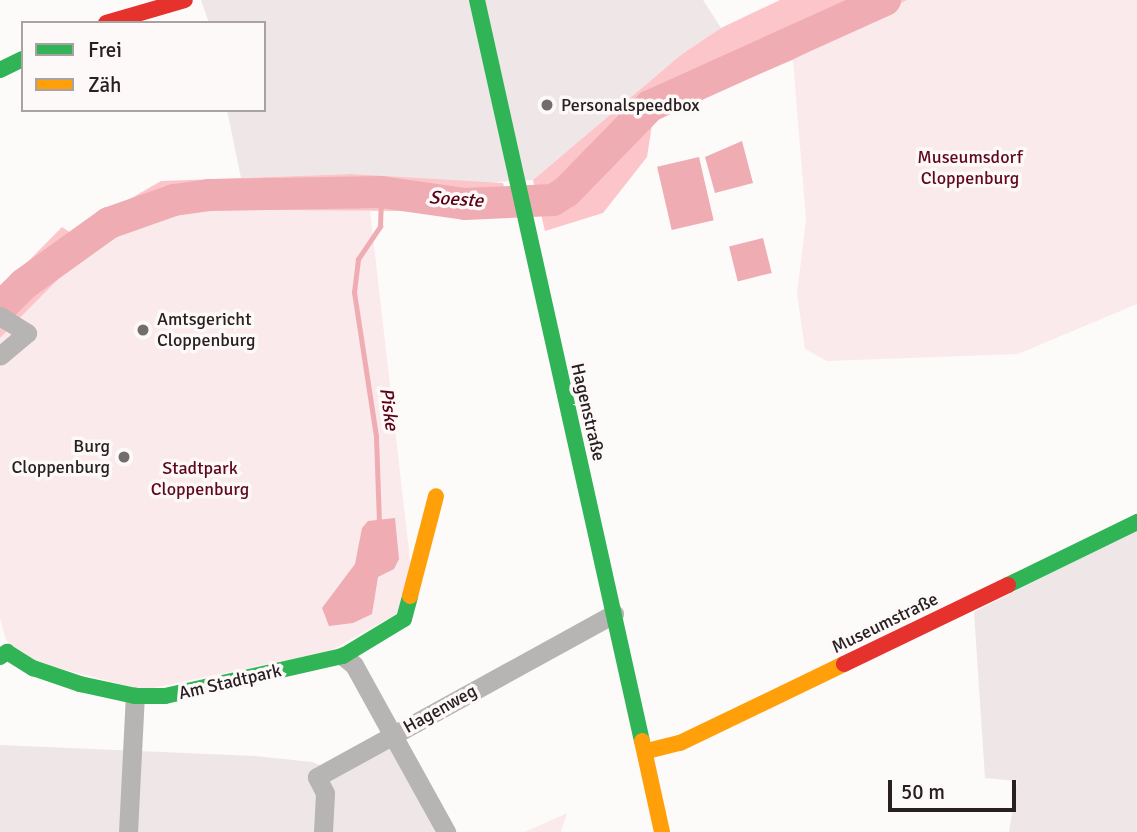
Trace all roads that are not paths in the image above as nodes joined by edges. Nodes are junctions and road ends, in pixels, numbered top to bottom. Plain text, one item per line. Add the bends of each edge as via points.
1 (185, 0) edge
2 (477, 0) edge
3 (113, 21) edge
4 (21, 61) edge
5 (0, 70) edge
6 (2, 317) edge
7 (0, 356) edge
8 (436, 496) dead end
9 (1137, 522) edge
10 (614, 614) junction
11 (343, 656) junction
12 (0, 657) edge
13 (135, 696) junction
14 (393, 735) junction
15 (647, 751) junction
16 (128, 832) edge
17 (323, 832) edge
18 (446, 832) edge
19 (662, 832) edge

1 - 3 street
2 - 10 street, Hagenstraße
4 - 5 street
6 - 7 street via 27,333
8 - 11 street, Am Stadtpark via 404,619
9 - 15 street, Museumstraße via 680,743
10 - 14 street, Hagenweg
10 - 15 street, Hagenstraße
11 - 13 street, Am Stadtpark via 195,692
11 - 14 street via 354,665
12 - 13 street, Am Stadtpark via 7,652 59,678
13 - 16 street
14 - 17 street, Hagenweg via 317,777 326,793
14 - 18 street
15 - 19 street, Hagenstraße

